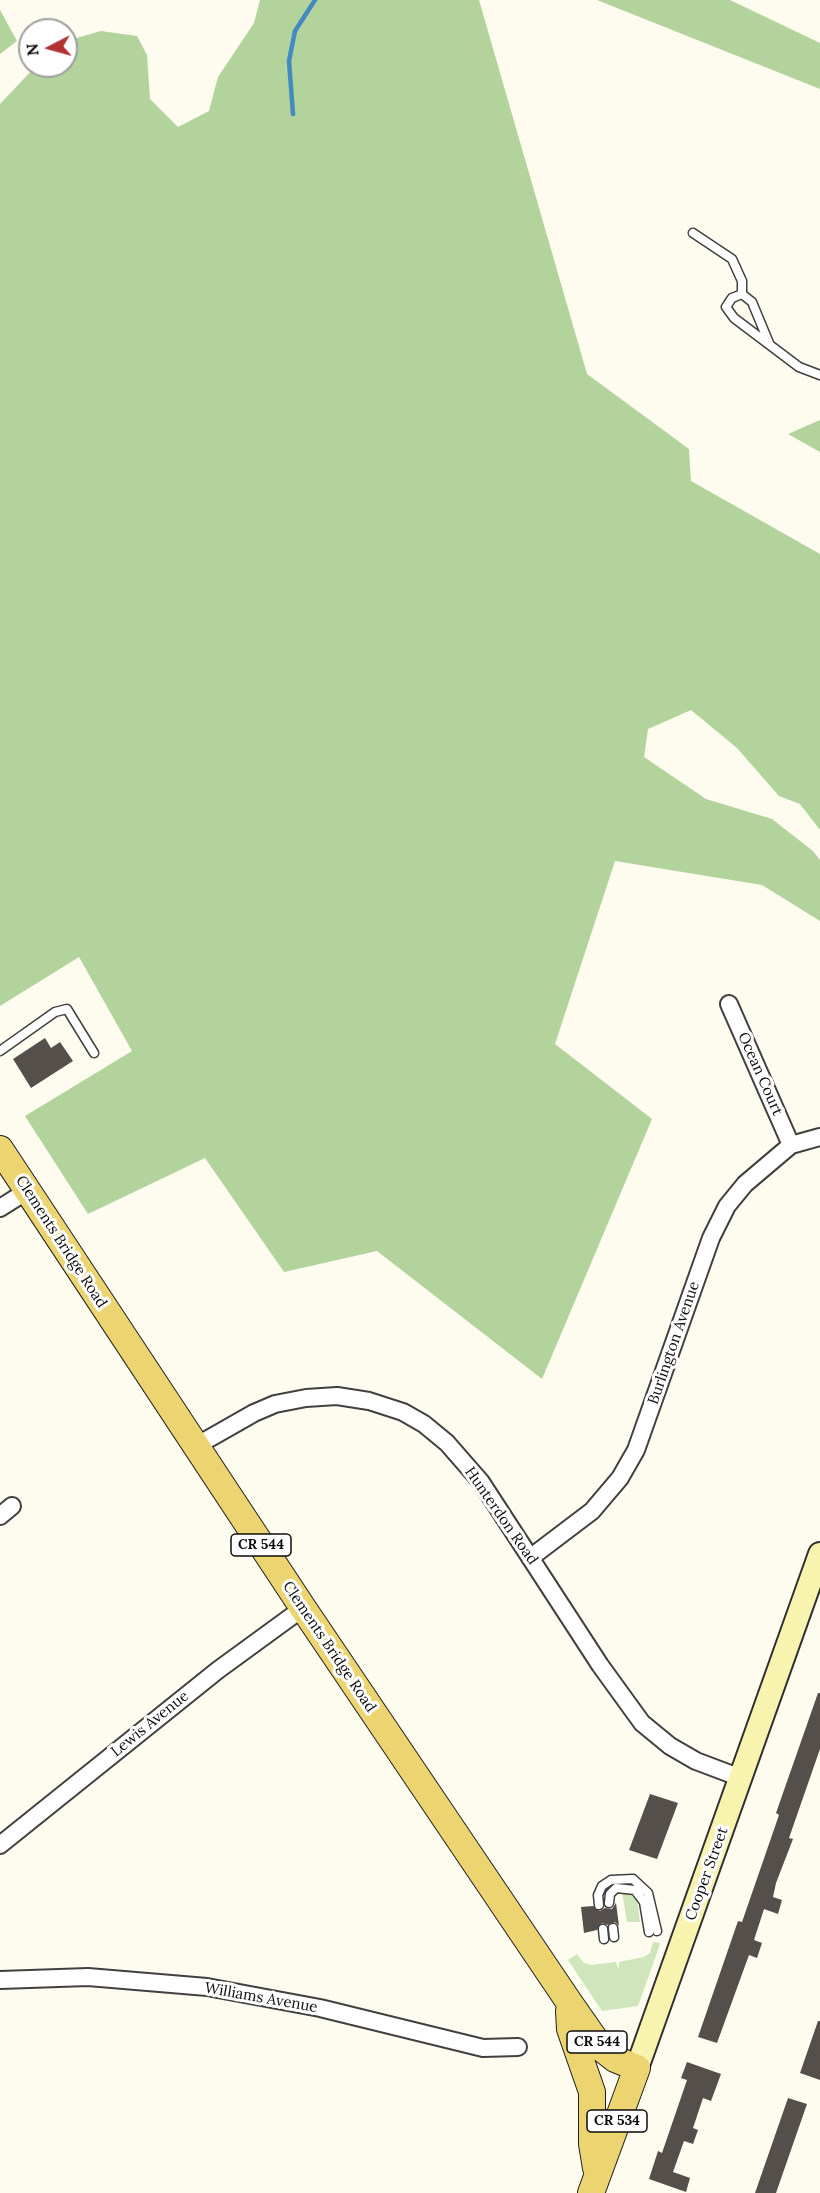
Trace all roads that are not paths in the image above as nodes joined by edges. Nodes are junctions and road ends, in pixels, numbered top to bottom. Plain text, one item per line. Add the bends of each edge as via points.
1 (693, 232) dead end
2 (742, 294) junction
3 (769, 343) junction
4 (820, 375) edge
5 (729, 1004) dead end
6 (0, 1051) edge
7 (94, 1053) dead end
8 (820, 1137) edge
9 (791, 1145) junction
10 (0, 1149) edge
11 (27, 1191) junction
12 (0, 1208) edge
13 (196, 1446) junction
14 (820, 1554) edge
15 (530, 1558) junction
16 (303, 1608) junction
17 (741, 1778) junction
18 (0, 1845) edge
19 (609, 1904) dead end
20 (599, 1905) dead end
21 (0, 1980) edge
22 (569, 2002) junction
23 (518, 2047) dead end
24 (637, 2068) junction
25 (594, 2184) edge

1 - 2 lane via 732,259 742,281
2 - 3 lane via 761,318
2 - 3 lane via 732,297 726,307 734,318
3 - 4 lane via 799,367
5 - 9 street, Ocean Court
6 - 7 lane via 55,1012 67,1009
8 - 9 street, Burlington Avenue
9 - 15 street, Burlington Avenue via 745,1184 727,1206 711,1238 643,1431 620,1478 580,1522
10 - 11 main road, Clements Bridge Road / CR 544
11 - 12 street
11 - 13 main road, Clements Bridge Road / CR 544
13 - 15 street, Hunterdon Road via 254,1413 306,1398 337,1396 403,1412 447,1443 481,1482
13 - 16 main road, Clements Bridge Road / CR 544
14 - 17 main road, Cooper Street / CR 534
15 - 17 street, Hunterdon Road via 642,1723 696,1761
16 - 18 street, Lewis Avenue via 218,1670
16 - 22 main road, Clements Bridge Road / CR 544
17 - 24 main road, Cooper Street / CR 534
19 - 20 lane via 610,1894 616,1888 635,1890 644,1902 653,1932 648,1893 633,1879 611,1880 602,1886
21 - 23 street, Williams Avenue via 88,1977 207,1988 320,2008 483,2048
22 - 24 main road, Clements Bridge Road / CR 544 via 601,2048
22 - 25 main road via 570,2029 592,2092
24 - 25 main road, Cooper Street / CR 534

